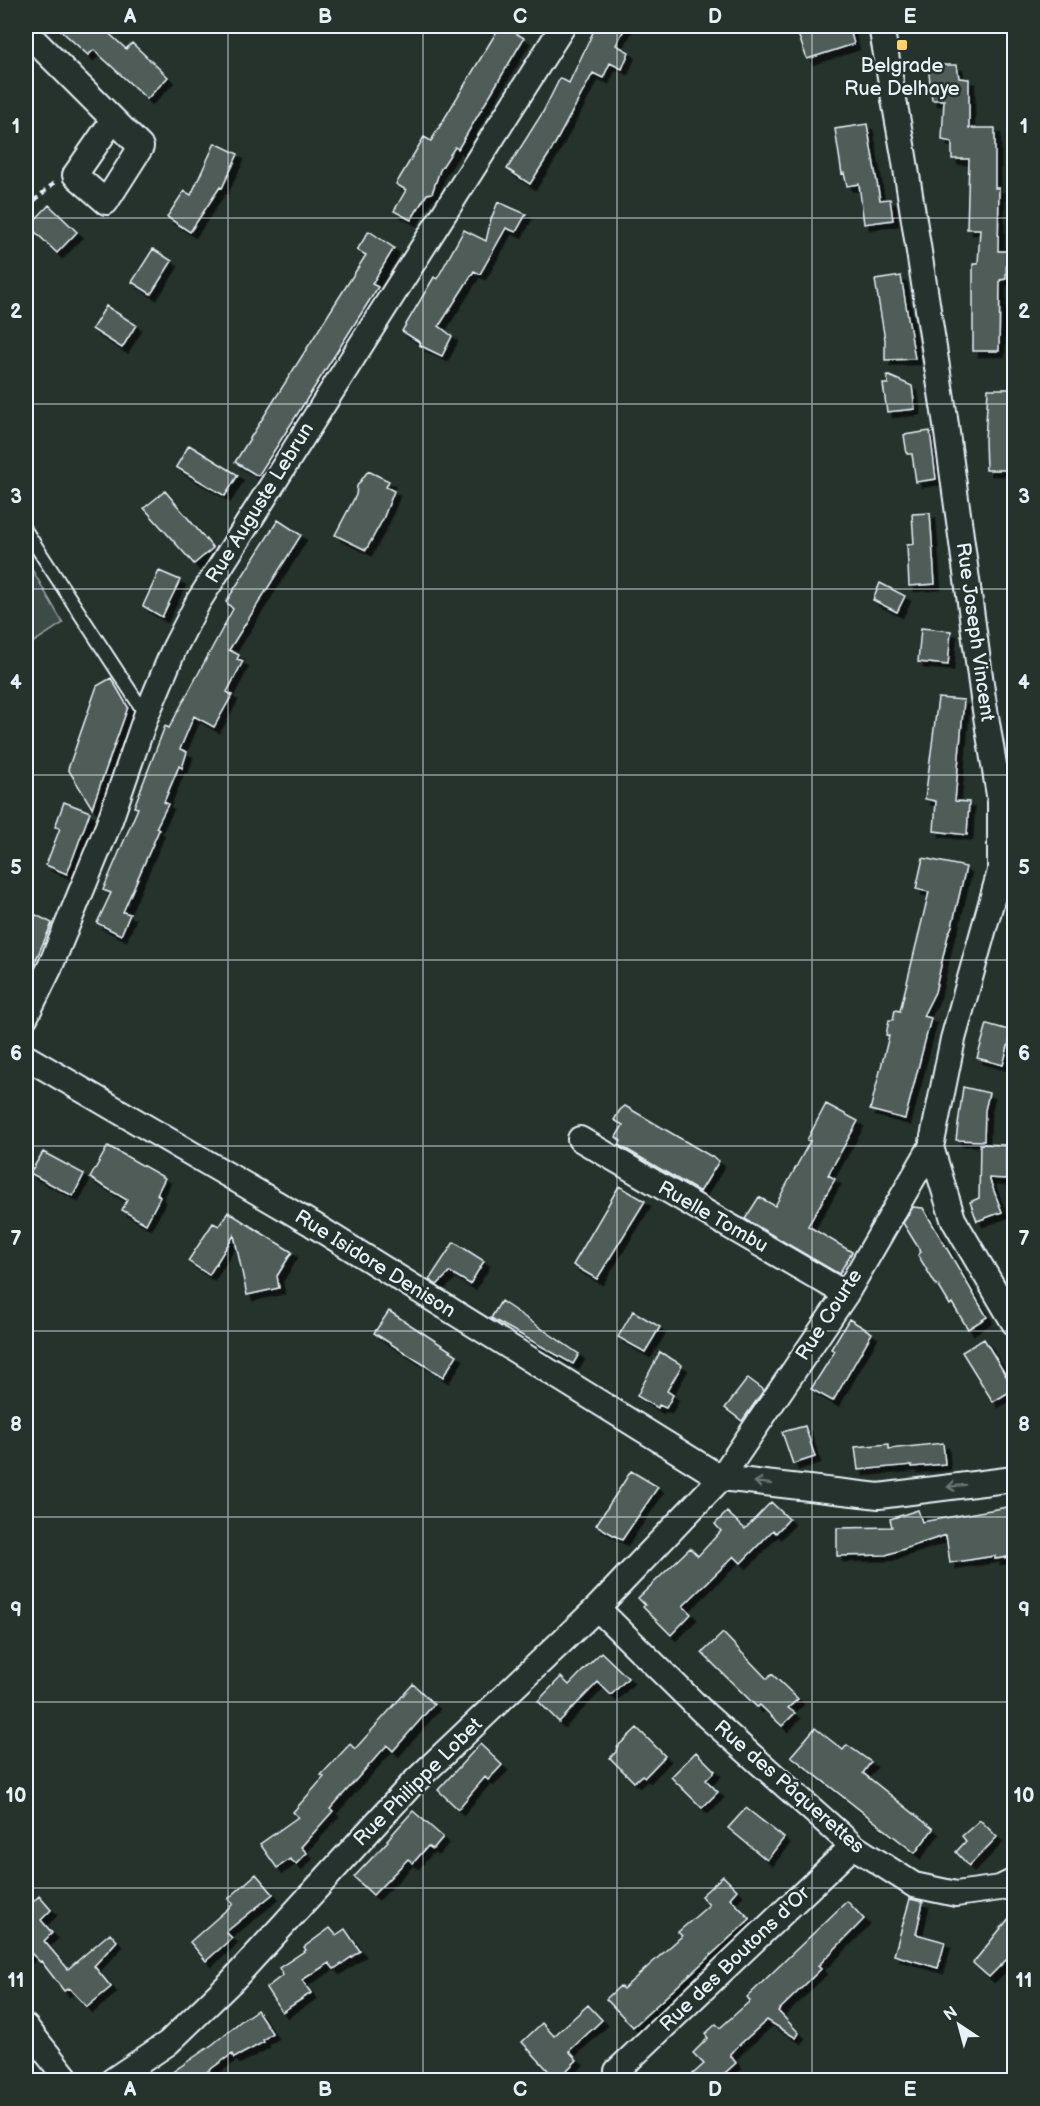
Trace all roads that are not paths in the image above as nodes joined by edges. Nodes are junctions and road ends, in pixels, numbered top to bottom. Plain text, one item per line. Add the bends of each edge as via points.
1 (563, 26) edge
2 (881, 26) edge
3 (26, 32) edge
4 (113, 120) junction
5 (26, 531) edge
6 (146, 716) junction
7 (26, 1017) edge
8 (26, 1057) edge
9 (580, 1139) dead end
10 (931, 1147) junction
11 (846, 1294) junction
12 (1014, 1323) edge
13 (720, 1478) junction
14 (1014, 1479) edge
15 (597, 1608) junction
16 (853, 1846) junction
17 (1014, 1881) edge
18 (26, 2027) edge
19 (617, 2071) dead end
20 (68, 2080) edge
21 (113, 2080) edge

1 - 6 street, Rue Auguste Lebrun via 198,602
2 - 10 street, Rue Joseph Vincent via 934,350 1000,801 1000,871 953,1039
3 - 4 street
4 - 4 street via 141,147 106,202 75,175
5 - 6 lane
6 - 7 street, Rue Auguste Lebrun via 99,847
8 - 13 street, Rue Isidore Denison via 312,1224
9 - 11 street, Ruelle Tombu
10 - 11 street, Rue Courte
10 - 12 street, Rue Joseph Vincent via 953,1219
11 - 13 street, Rue Courte
14 -> 13 street via 879,1496
13 - 15 street, Rue Philippe Lobet
15 - 16 street, Rue des Pâquerettes via 707,1716
15 - 21 street, Rue Philippe Lobet via 411,1785 223,1990 168,2043
16 - 17 street, Rue des Pâquerettes via 914,1885 956,1894 1000,1888
16 - 19 street, Rue des Boutons d'Or
18 - 20 street

